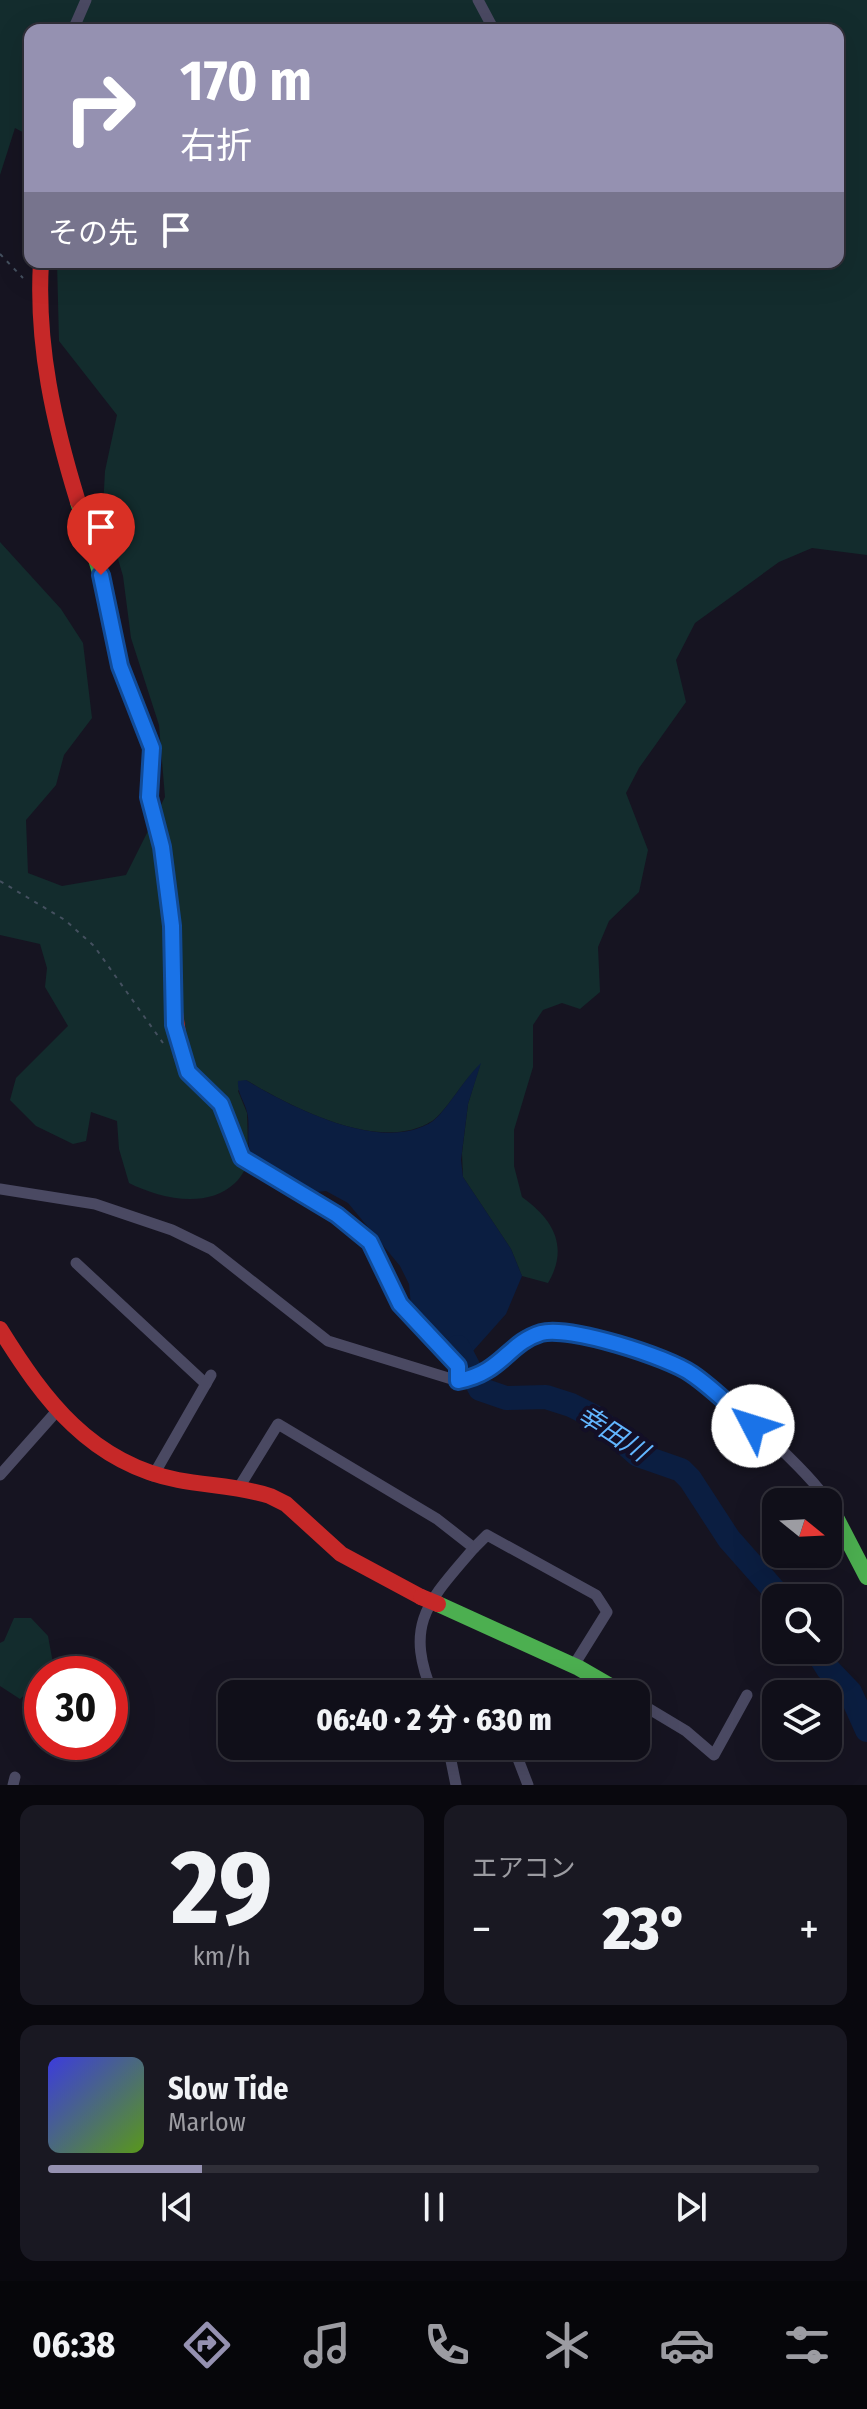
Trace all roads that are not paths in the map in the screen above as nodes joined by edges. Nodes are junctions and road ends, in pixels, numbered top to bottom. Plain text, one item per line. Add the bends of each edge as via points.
1 (86, 0) edge
2 (478, 0) edge
3 (76, 24) edge
4 (491, 24) edge
5 (41, 268) edge
6 (0, 1189) edge
7 (76, 1263) dead end
8 (0, 1329) edge
9 (458, 1381) junction
10 (56, 1412) junction
11 (0, 1475) edge
12 (153, 1476) junction
13 (815, 1488) edge
14 (238, 1489) junction
15 (842, 1529) edge
16 (474, 1548) junction
17 (867, 1577) edge
18 (574, 1665) junction
19 (427, 1680) edge
20 (600, 1680) edge
21 (747, 1695) dead end
22 (650, 1709) edge
23 (451, 1760) edge
24 (518, 1760) edge
25 (456, 1785) edge
26 (528, 1785) edge

1 - 3 street
2 - 4 street
5 - 9 street via 48,395 57,434 101,575 120,666 152,748 149,797 162,847 172,926 172,995 181,1054 188,1072 221,1104 242,1158 337,1215 370,1242 400,1304 458,1366
6 - 9 street via 95,1204 172,1230 211,1249 328,1341
7 - 12 street via 208,1380
8 - 10 street
9 - 13 street via 479,1377 543,1332 645,1353 692,1374
10 - 11 street
10 - 12 street via 120,1462
12 - 14 street
14 - 16 street via 278,1424 437,1519
14 - 18 street, bridge via 283,1502 316,1535 380,1580
15 - 17 street
16 - 18 street via 487,1535 596,1595 607,1612
16 - 19 street via 424,1616 417,1643
18 - 20 street
21 - 22 street via 714,1755
23 - 25 street
24 - 26 street

